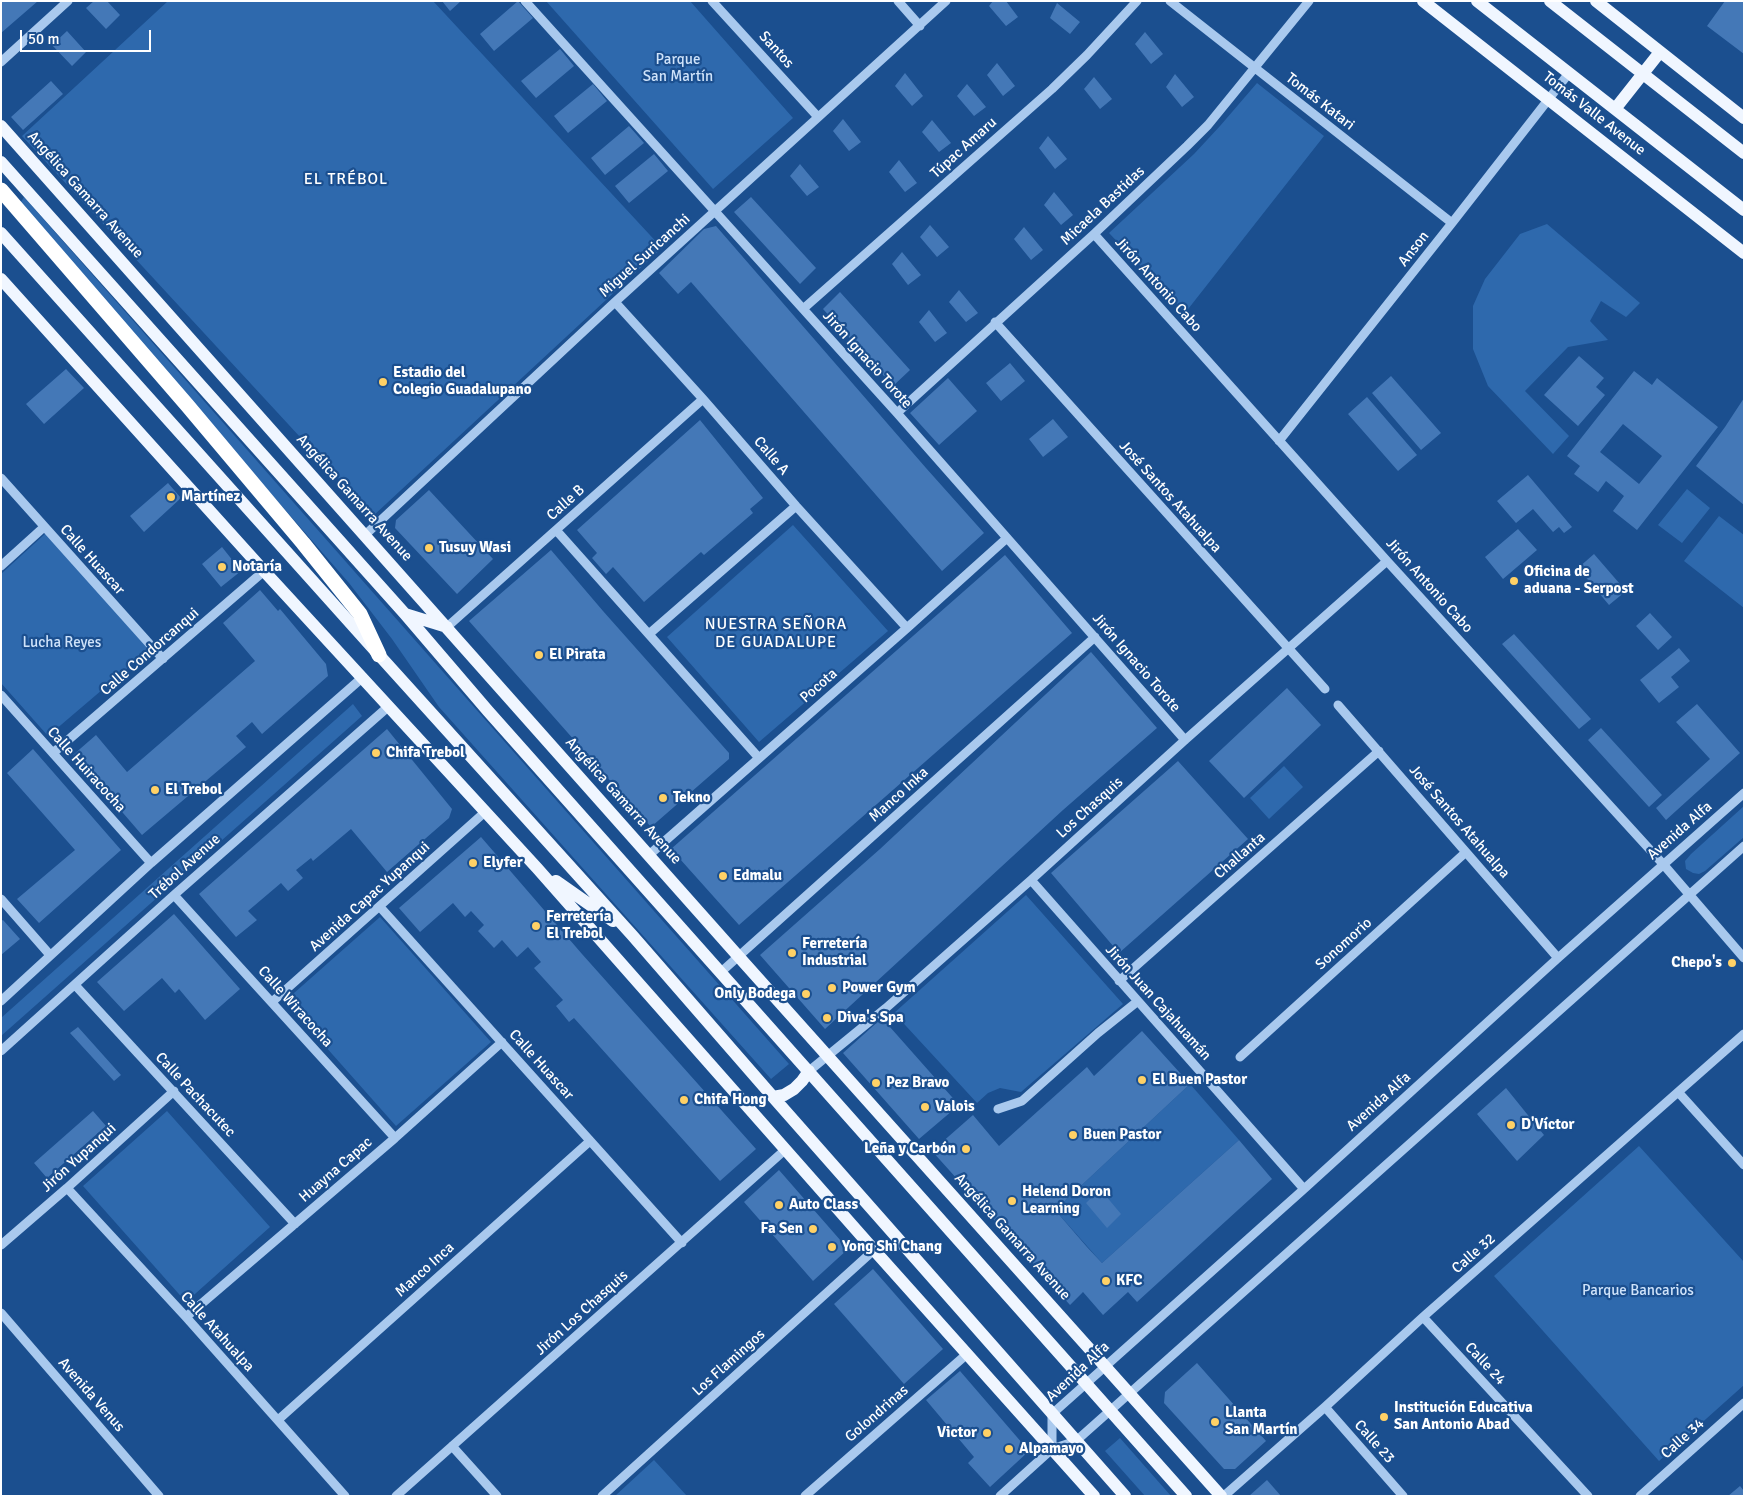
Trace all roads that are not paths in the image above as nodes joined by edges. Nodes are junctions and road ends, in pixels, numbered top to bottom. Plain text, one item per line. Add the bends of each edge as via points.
1 (68, 1) edge
2 (525, 1) edge
3 (712, 1) edge
4 (898, 1) edge
5 (946, 1) edge
6 (1136, 1) edge
7 (1170, 1) edge
8 (1309, 1) edge
9 (1423, 1) edge
10 (1477, 1) edge
11 (1550, 1) edge
12 (1596, 1) edge
13 (920, 26) junction
14 (1660, 52) junction
15 (1, 62) edge
16 (1255, 68) junction
17 (1569, 73) junction
18 (1642, 74) junction
19 (1549, 99) junction
20 (1615, 109) junction
21 (818, 117) junction
22 (1744, 118) edge
23 (1, 126) edge
24 (1744, 153) edge
25 (1, 162) edge
26 (16, 179) junction
27 (1, 191) edge
28 (1742, 204) edge
29 (714, 212) junction
30 (1452, 223) junction
31 (1, 233) edge
32 (1094, 234) junction
33 (1744, 253) edge
34 (1, 279) edge
35 (615, 302) junction
36 (803, 309) junction
37 (995, 322) junction
38 (704, 399) junction
39 (897, 413) junction
40 (1279, 441) junction
41 (1, 478) edge
42 (796, 506) junction
43 (44, 527) junction
44 (556, 530) junction
45 (365, 535) junction
46 (1007, 538) junction
47 (1387, 561) junction
48 (1, 566) edge
49 (264, 571) junction
50 (405, 614) junction
51 (448, 627) junction
52 (907, 628) junction
53 (649, 634) junction
54 (1095, 637) junction
55 (1288, 649) junction
56 (379, 656) junction
57 (163, 658) junction
58 (363, 677) junction
59 (1325, 688) dead end
60 (1, 695) edge
61 (389, 706) junction
62 (1338, 706) dead end
63 (1185, 740) junction
64 (1379, 751) junction
65 (53, 753) junction
66 (758, 758) junction
67 (1744, 794) edge
68 (486, 812) junction
69 (1744, 846) edge
70 (1466, 852) junction
71 (649, 855) junction
72 (151, 863) junction
73 (1663, 864) junction
74 (537, 868) junction
75 (1031, 880) junction
76 (1689, 893) junction
77 (174, 895) junction
78 (1, 899) edge
79 (380, 907) junction
80 (632, 935) junction
81 (50, 955) junction
82 (740, 956) junction
83 (1558, 958) junction
84 (1744, 958) edge
85 (721, 972) junction
86 (1119, 981) junction
87 (75, 985) junction
88 (1, 1001) edge
89 (1138, 1001) junction
90 (272, 1002) junction
91 (1744, 1034) edge
92 (502, 1042) junction
93 (1, 1051) edge
94 (828, 1055) junction
95 (1240, 1057) dead end
96 (809, 1071) junction
97 (174, 1091) junction
98 (1679, 1093) junction
99 (773, 1097) junction
100 (998, 1109) dead end
101 (395, 1138) junction
102 (590, 1141) junction
103 (786, 1149) junction
104 (1744, 1165) edge
105 (67, 1188) junction
106 (1304, 1188) junction
107 (295, 1224) junction
108 (682, 1242) junction
109 (1, 1245) edge
110 (874, 1250) junction
111 (1, 1313) edge
112 (1423, 1317) junction
113 (186, 1318) junction
114 (967, 1354) junction
115 (1105, 1365) junction
116 (1086, 1382) junction
117 (1130, 1393) junction
118 (1744, 1403) edge
119 (1325, 1407) junction
120 (1111, 1411) junction
121 (1052, 1414) junction
122 (278, 1420) junction
123 (1076, 1441) junction
124 (452, 1446) junction
125 (1052, 1449) junction
126 (159, 1496) edge
127 (345, 1496) edge
128 (396, 1496) edge
129 (496, 1496) edge
130 (602, 1496) edge
131 (805, 1496) edge
132 (1000, 1496) edge
133 (1094, 1496) edge
134 (1125, 1496) edge
135 (1186, 1496) edge
136 (1223, 1496) edge
137 (1403, 1496) edge
138 (1588, 1496) edge
139 (1640, 1496) edge

1 - 15 street
2 - 29 street, Jirón Ignacio Torote
3 - 21 street, Santos
4 - 13 street
5 - 13 street, Miguel Suricanchi
6 - 36 street, Túpac Amaru via 1052,88
7 - 16 street, Tomás Katari
8 - 16 street, Micaela Bastidas
9 - 19 main road, Tomás Valle Avenue
10 - 17 main road, Tomás Valle Avenue
11 - 18 main road
12 - 14 main road
13 - 21 street, Miguel Suricanchi
14 - 18 main road
14 - 22 main road
16 - 30 street, Tomás Katari
16 - 32 street, Micaela Bastidas via 1208,125
17 - 19 street, Anson
17 - 20 main road, Tomás Valle Avenue
18 - 20 main road
18 - 24 main road
19 - 30 street, Anson
19 - 33 main road, Tomás Valle Avenue
20 - 28 main road, Tomás Valle Avenue
21 - 29 street, Miguel Suricanchi
23 - 45 main road, Angélica Gamarra Avenue
25 - 26 main road
26 - 27 street
26 - 50 main road
27 - 56 highway via 303,543 360,614
29 - 35 street, Miguel Suricanchi
29 - 36 street, Jirón Ignacio Torote
30 - 40 street, Anson
31 - 56 main road
32 - 37 street, Micaela Bastidas
32 - 40 street, Jirón Antonio Cabo
34 - 49 main road
35 - 38 street, Calle A
35 - 45 street, Miguel Suricanchi
36 - 39 street, Jirón Ignacio Torote
37 - 39 street, Micaela Bastidas
37 - 55 street, José Santos Atahualpa
38 - 42 street, Calle A
38 - 44 street, Calle B
39 - 46 street, Jirón Ignacio Torote
40 - 47 street, Jirón Antonio Cabo
41 - 43 street, Calle Huascar
42 - 52 street, Calle A
42 - 53 street
43 - 48 street
43 - 57 street, Calle Huascar
44 - 51 street, Calle B
44 - 53 street
45 - 51 main road, Angélica Gamarra Avenue
46 - 52 street, Pocota
46 - 54 street, Jirón Ignacio Torote
47 - 55 street, Los Chasquis
47 - 73 street, Jirón Antonio Cabo
49 - 57 street, Calle Condorcanqui
49 - 58 main road
50 - 51 main road
50 - 85 main road
51 - 71 main road, Angélica Gamarra Avenue
52 - 66 street, Pocota
53 - 66 street
54 - 63 street, Jirón Ignacio Torote
54 - 82 street, Manco Inka
55 - 59 street, José Santos Atahualpa
55 - 63 street, Los Chasquis
56 - 80 main road
57 - 65 street, Calle Condorcanqui
58 - 61 main road
58 - 72 street, Trébol Avenue
60 - 65 street, Calle Huiracocha
61 - 68 main road
61 - 77 street, Trébol Avenue
62 - 64 street, José Santos Atahualpa
63 - 75 street, Los Chasquis
64 - 70 street, José Santos Atahualpa
64 - 86 street, Challanta
65 - 72 street, Calle Huiracocha
66 - 71 street, Pocota
67 - 73 street, Avenida Alfa
68 - 74 main road
68 - 79 street, Avenida Capac Yupanqui
69 - 76 street
70 - 83 street, José Santos Atahualpa
70 - 95 street, Sonomorio
71 - 82 main road, Angélica Gamarra Avenue
72 - 81 street, Trébol Avenue
73 - 76 street, Jirón Antonio Cabo
73 - 83 street, Avenida Alfa
74 - 80 main road
74 - 103 main road
75 - 86 street, Jirón Juan Cajahuamán
75 - 94 street, Los Chasquis
76 - 84 street, Jirón Antonio Cabo
76 - 117 street
77 - 87 street, Trébol Avenue
77 - 90 street, Calle Wiracocha
78 - 81 street
79 - 90 street, Avenida Capac Yupanqui
79 - 92 street, Calle Huascar
80 - 99 main road
81 - 88 street, Trébol Avenue
82 - 85 street, Manco Inka
82 - 94 main road, Angélica Gamarra Avenue
83 - 106 street, Avenida Alfa
85 - 96 main road
86 - 89 street, Jirón Juan Cajahuamán
87 - 93 street, Trébol Avenue
87 - 97 street, Calle Pachacutec
89 - 100 street via 1022,1101
89 - 106 street, Jirón Juan Cajahuamán
90 - 101 street, Calle Wiracocha
91 - 98 street, Calle 32
92 - 101 street, Huayna Capac
92 - 102 street, Calle Huascar
94 - 96 street, Los Chasquis
94 - 115 main road, Angélica Gamarra Avenue
96 - 99 main road via 794,1089
96 - 116 main road
97 - 105 street, Jirón Yupanqui
97 - 107 street, Calle Pachacutec
98 - 104 street
98 - 112 street, Calle 32
99 - 121 main road
101 - 107 street, Huayna Capac
102 - 108 street, Calle Huascar
102 - 122 street, Manco Inca
103 - 108 street, Jirón Los Chasquis
103 - 110 main road
105 - 109 street, Jirón Yupanqui
105 - 113 street, Calle Atahualpa
106 - 115 street, Avenida Alfa
107 - 113 street, Huayna Capac
108 - 124 street, Jirón Los Chasquis
110 - 114 main road
110 - 130 street, Los Flamingos
111 - 126 street, Avenida Venus
112 - 119 street, Calle 32
112 - 138 street, Calle 24
113 - 122 street, Calle Atahualpa
114 - 125 main road
114 - 131 street, Golondrinas
115 - 116 street, Avenida Alfa
115 - 117 main road, Angélica Gamarra Avenue
116 - 120 main road
116 - 121 street, Avenida Alfa
117 - 120 street
117 - 136 main road, Angélica Gamarra Avenue
118 - 139 street, Calle 34
119 - 136 street, Calle 32
119 - 137 street, Calle 23
120 - 123 street
120 - 135 main road
121 - 123 main road
121 - 125 street, Avenida Alfa
122 - 127 street, Calle Atahualpa
123 - 125 street
123 - 134 main road
124 - 128 street, Jirón Los Chasquis
124 - 129 street
125 - 132 street
125 - 133 main road

